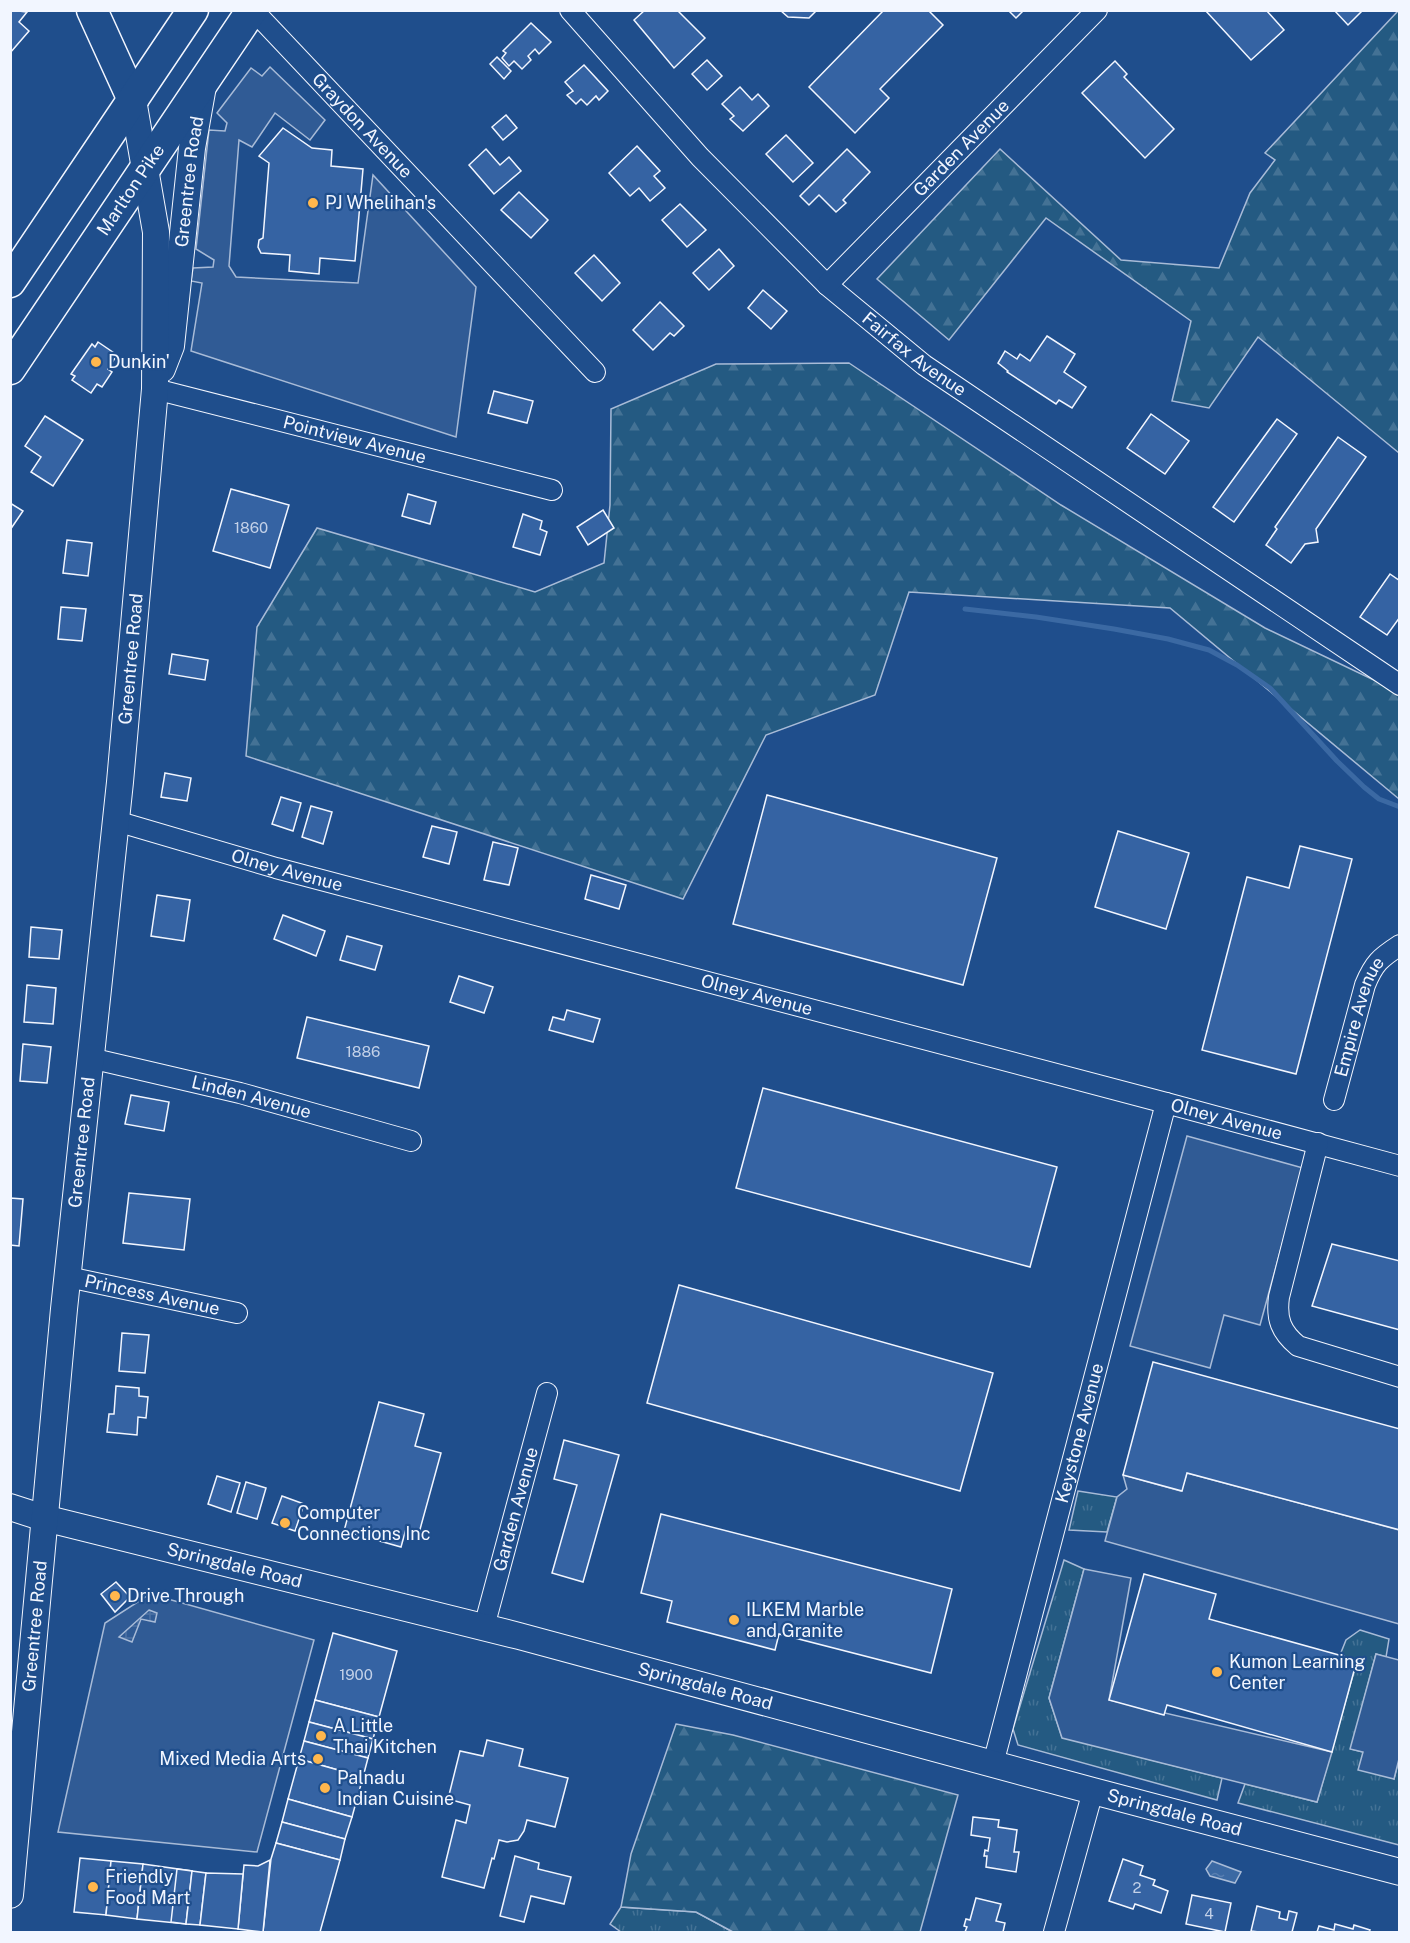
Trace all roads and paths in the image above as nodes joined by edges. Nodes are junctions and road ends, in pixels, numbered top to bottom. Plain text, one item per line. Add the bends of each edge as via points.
1 (92, 10) edge
2 (193, 10) edge
3 (252, 10) edge
4 (570, 10) edge
5 (1097, 10) edge
6 (204, 79) junction
7 (133, 100) junction
8 (145, 168) junction
9 (10, 282) edge
10 (826, 285) junction
11 (10, 369) edge
12 (595, 372) dead end
13 (155, 390) junction
14 (552, 490) dead end
15 (1400, 685) edge
16 (116, 821) junction
17 (1400, 945) edge
18 (90, 1058) junction
19 (1334, 1100) dead end
20 (1166, 1102) junction
21 (411, 1142) dead end
22 (1318, 1143) junction
23 (1400, 1166) edge
24 (68, 1277) junction
25 (237, 1313) dead end
26 (1400, 1377) edge
27 (547, 1394) dead end
28 (10, 1507) edge
29 (44, 1518) junction
30 (484, 1627) junction
31 (993, 1764) junction
32 (1093, 1791) junction
33 (1400, 1872) edge
34 (10, 1895) edge
35 (1054, 1932) edge

1 - 7 highway
2 - 7 highway
3 - 6 highway, Marlton Pike
3 - 12 street, Graydon Avenue
4 - 10 street, Fairfax Avenue via 700,157
5 - 10 street, Garden Avenue
6 - 8 highway, Marlton Pike
6 - 13 main road, Greentree Road via 192,148 171,346
7 - 8 main road, Greentree Road
7 - 9 highway
8 - 11 highway, Marlton Pike
8 - 13 main road, Greentree Road via 156,232
10 - 15 street, Fairfax Avenue via 924,365
13 - 14 street, Pointview Avenue
13 - 16 main road, Greentree Road
16 - 18 main road, Greentree Road
16 - 20 street, Olney Avenue via 299,874
17 - 19 street, Empire Avenue via 1378,961 1365,985
18 - 21 street, Linden Avenue via 240,1093
18 - 24 main road, Greentree Road
20 - 22 street, Olney Avenue
20 - 31 street, Keystone Avenue
22 - 23 street, Olney Avenue
22 - 26 street via 1279,1297 1281,1324 1287,1337 1298,1346
24 - 25 street, Princess Avenue
24 - 29 main road, Greentree Road
27 - 30 street, Garden Avenue
28 - 29 main road, Springdale Road
29 - 30 main road, Springdale Road
29 - 34 main road, Greentree Road
30 - 31 main road, Springdale Road
31 - 32 main road, Springdale Road
32 - 33 main road, Springdale Road
32 - 35 street

